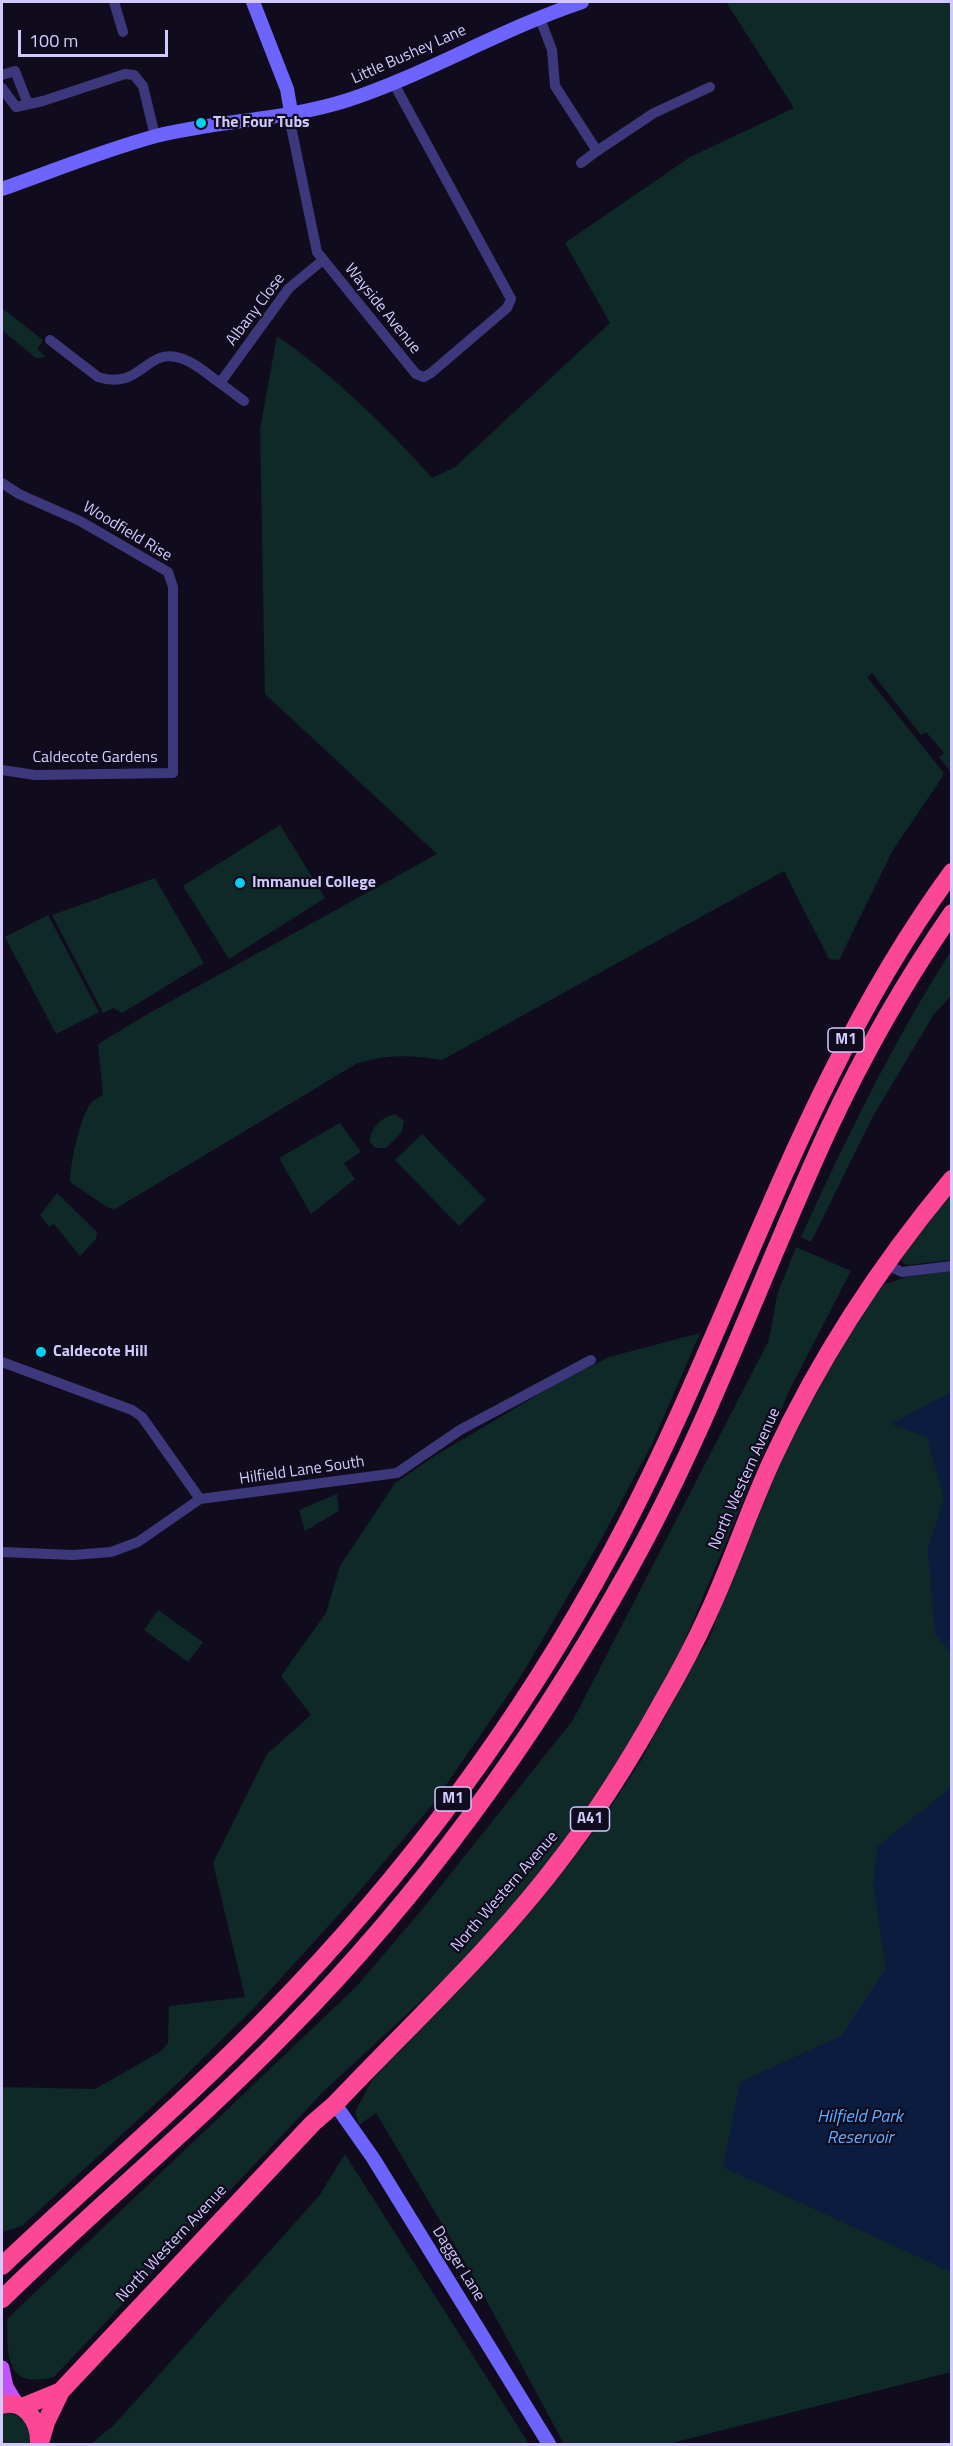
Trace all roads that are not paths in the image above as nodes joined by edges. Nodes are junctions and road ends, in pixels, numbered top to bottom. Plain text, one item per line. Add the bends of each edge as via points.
1 (114, 2) edge
2 (253, 2) edge
3 (582, 2) edge
4 (539, 16) junction
5 (123, 32) dead end
6 (2, 75) edge
7 (393, 82) junction
8 (710, 87) dead end
9 (2, 88) edge
10 (28, 104) junction
11 (289, 112) junction
12 (155, 136) junction
13 (597, 151) junction
14 (581, 163) dead end
15 (2, 189) edge
16 (323, 260) junction
17 (50, 340) dead end
18 (220, 383) junction
19 (244, 401) dead end
20 (4, 489) edge
21 (173, 684) joint
22 (2, 770) edge
23 (951, 872) edge
24 (951, 913) edge
25 (951, 1179) edge
26 (885, 1264) junction
27 (951, 1266) edge
28 (591, 1360) dead end
29 (2, 1362) edge
30 (200, 1499) junction
31 (2, 1552) edge
32 (335, 2104) junction
33 (4, 2264) edge
34 (5, 2296) edge
35 (2, 2368) edge
36 (61, 2391) junction
37 (14, 2406) edge
38 (39, 2444) edge
39 (549, 2445) edge

1 - 5 street
2 - 11 street via 286,89
3 - 4 street, Little Bushey Lane
4 - 7 street, Little Bushey Lane
4 - 13 street via 552,50 555,86
6 - 10 street via 15,71
7 - 11 street, Little Bushey Lane via 346,100
7 - 16 street, Wayside Avenue via 510,294 510,304 431,374 420,376
8 - 13 street via 654,113
9 - 10 street via 16,107
10 - 12 street via 130,74 143,86
11 - 12 street, Little Bushey Lane
11 - 16 street, Wayside Avenue via 315,247
12 - 15 street, Little Bushey Lane
13 - 14 street
16 - 18 street, Albany Close via 289,288
17 - 18 street via 98,377 128,378 157,358 169,356 189,361
18 - 19 street
20 - 21 street, Woodfield Rise via 80,520 168,572 173,587
21 - 22 street, Caldecote Gardens via 173,773 34,775
23 - 33 highway, M1 via 907,935 854,1024 787,1164 653,1471 583,1603 495,1740 408,1858 306,1977 235,2049
24 - 34 highway, M1 via 900,990 830,1126 704,1420 661,1509 603,1616 528,1734 428,1871 325,1992 253,2066
25 - 26 highway, North Western Avenue / A41
26 - 27 street via 902,1272
26 - 32 highway, North Western Avenue / A41 via 801,1400 709,1613 662,1703 607,1795 556,1866
28 - 30 street, Hilfield Lane South via 460,1430 397,1473
29 - 30 street via 132,1410 142,1417
30 - 31 street, Hilfield Lane South via 138,1542 111,1552
32 - 36 highway, North Western Avenue / A41
32 - 39 street, Dagger Lane via 373,2158
35 - 37 main road
36 - 37 highway, North Western Avenue / A41
36 - 38 highway, North Western Avenue / A41
37 - 38 highway via 37,2424

